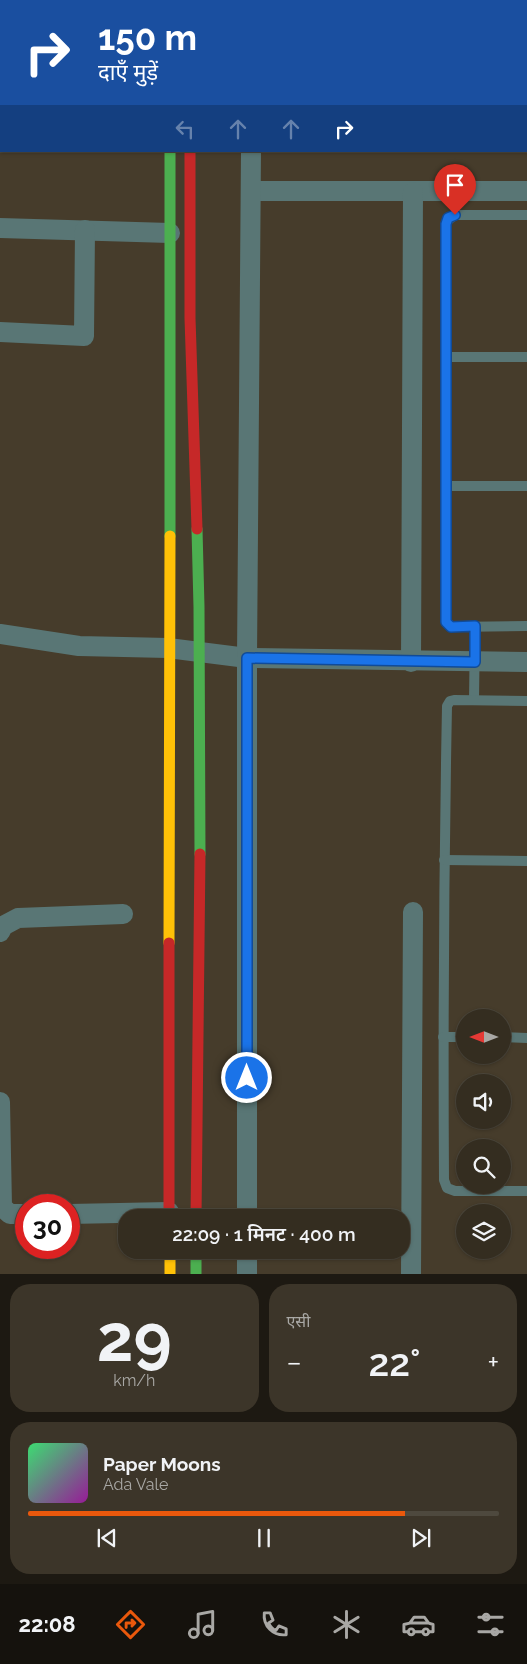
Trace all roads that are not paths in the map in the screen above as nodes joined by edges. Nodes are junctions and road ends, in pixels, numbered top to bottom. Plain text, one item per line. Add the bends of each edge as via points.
1 (170, 152) edge
2 (190, 152) edge
3 (251, 152) edge
4 (251, 191) junction
5 (527, 191) edge
6 (414, 192) junction
7 (527, 215) edge
8 (0, 228) edge
9 (86, 230) junction
10 (170, 233) junction
11 (0, 332) edge
12 (445, 357) junction
13 (527, 358) edge
14 (446, 486) junction
15 (527, 486) edge
16 (475, 626) junction
17 (527, 626) edge
18 (0, 634) edge
19 (168, 648) junction
20 (199, 652) junction
21 (247, 658) junction
22 (411, 662) junction
23 (475, 662) junction
24 (527, 662) edge
25 (474, 700) junction
26 (527, 700) edge
27 (444, 860) junction
28 (527, 861) edge
29 (414, 912) dead end
30 (122, 914) dead end
31 (0, 932) edge
32 (443, 1037) junction
33 (456, 1037) edge
34 (511, 1037) edge
35 (527, 1038) edge
36 (0, 1102) edge
37 (527, 1191) edge
38 (1, 1207) edge
39 (169, 1209) edge
40 (196, 1209) edge
41 (247, 1209) edge
42 (15, 1214) edge
43 (80, 1214) edge
44 (118, 1214) edge
45 (170, 1259) edge
46 (196, 1259) edge
47 (247, 1259) edge
48 (170, 1274) edge
49 (196, 1274) edge
50 (247, 1274) edge
51 (410, 1274) edge

1 - 10 street
2 - 20 street via 190,318
3 - 4 street
4 - 6 street
4 - 21 street
5 - 6 street
6 - 22 street
7 - 12 lane via 455,215 446,221
8 - 9 street
9 - 10 street
9 - 11 street via 84,336
10 - 19 street
12 - 13 lane
12 - 14 lane
14 - 15 lane
14 - 16 lane via 446,622 451,627
16 - 17 lane
16 - 23 lane
18 - 19 street via 79,646
19 - 20 street
19 - 39 street
20 - 21 street
20 - 40 street
21 - 22 street
21 - 41 street
22 - 23 street
23 - 24 street
23 - 25 lane
25 - 26 lane
25 - 27 lane via 454,700 447,706
27 - 28 lane
27 - 32 lane
29 - 51 street
30 - 31 street via 18,918 10,921
32 - 33 lane
32 - 37 lane via 444,1180 447,1188 455,1191
34 - 35 lane
36 - 38 street
38 - 42 street
43 - 44 street
45 - 48 street
46 - 49 street
47 - 50 street

